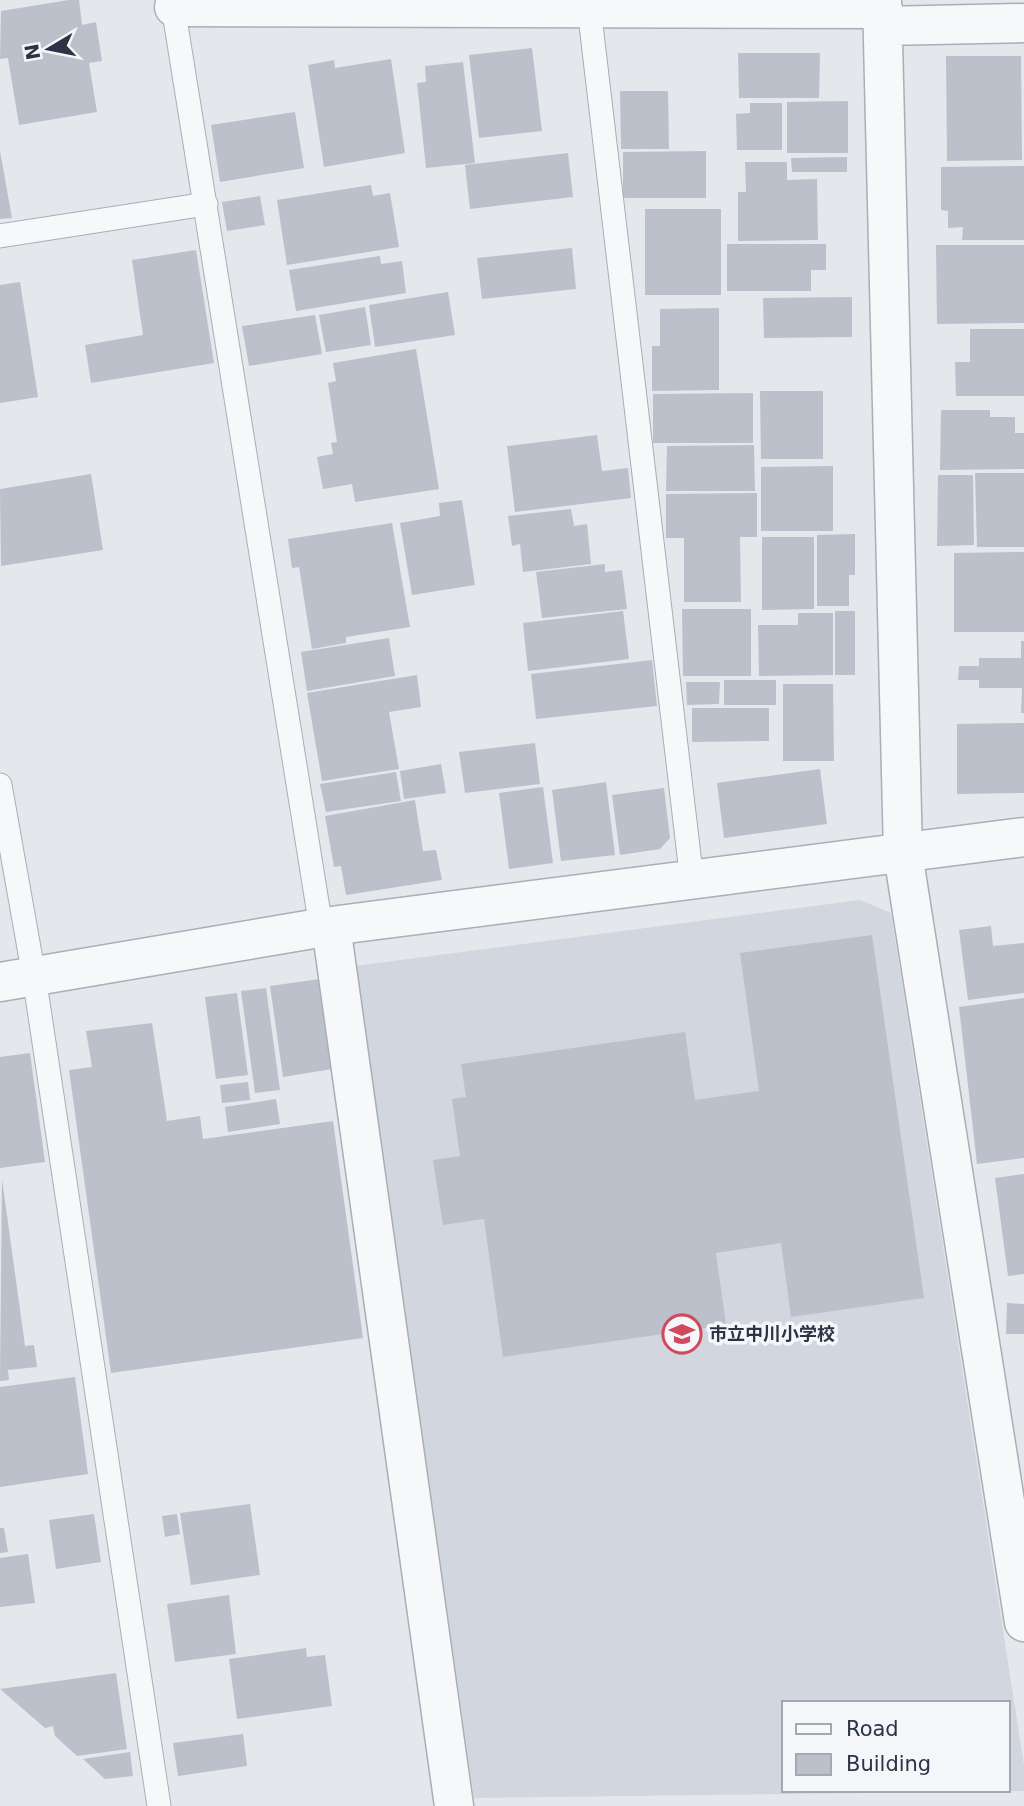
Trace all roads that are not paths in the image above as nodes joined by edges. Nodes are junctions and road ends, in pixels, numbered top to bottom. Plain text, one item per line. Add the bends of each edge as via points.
1 (173, 4) edge
2 (536, 4) edge
3 (589, 8) junction
4 (883, 12) edge
5 (1024, 23) edge
6 (206, 204) junction
7 (0, 236) edge
8 (0, 785) edge
9 (1024, 837) edge
10 (903, 854) junction
11 (692, 881) junction
12 (326, 926) junction
13 (17, 979) edge
14 (1010, 1438) edge
15 (1024, 1622) edge
16 (159, 1806) edge
17 (454, 1806) edge

1 - 2 street
1 - 6 lane
2 - 3 street
3 - 4 street
3 - 11 lane
4 - 5 street
4 - 10 street
6 - 7 lane
6 - 12 lane
8 - 13 lane
9 - 10 street
10 - 11 street
10 - 14 street
11 - 12 street
12 - 13 street
12 - 17 street
13 - 16 lane
14 - 15 street

